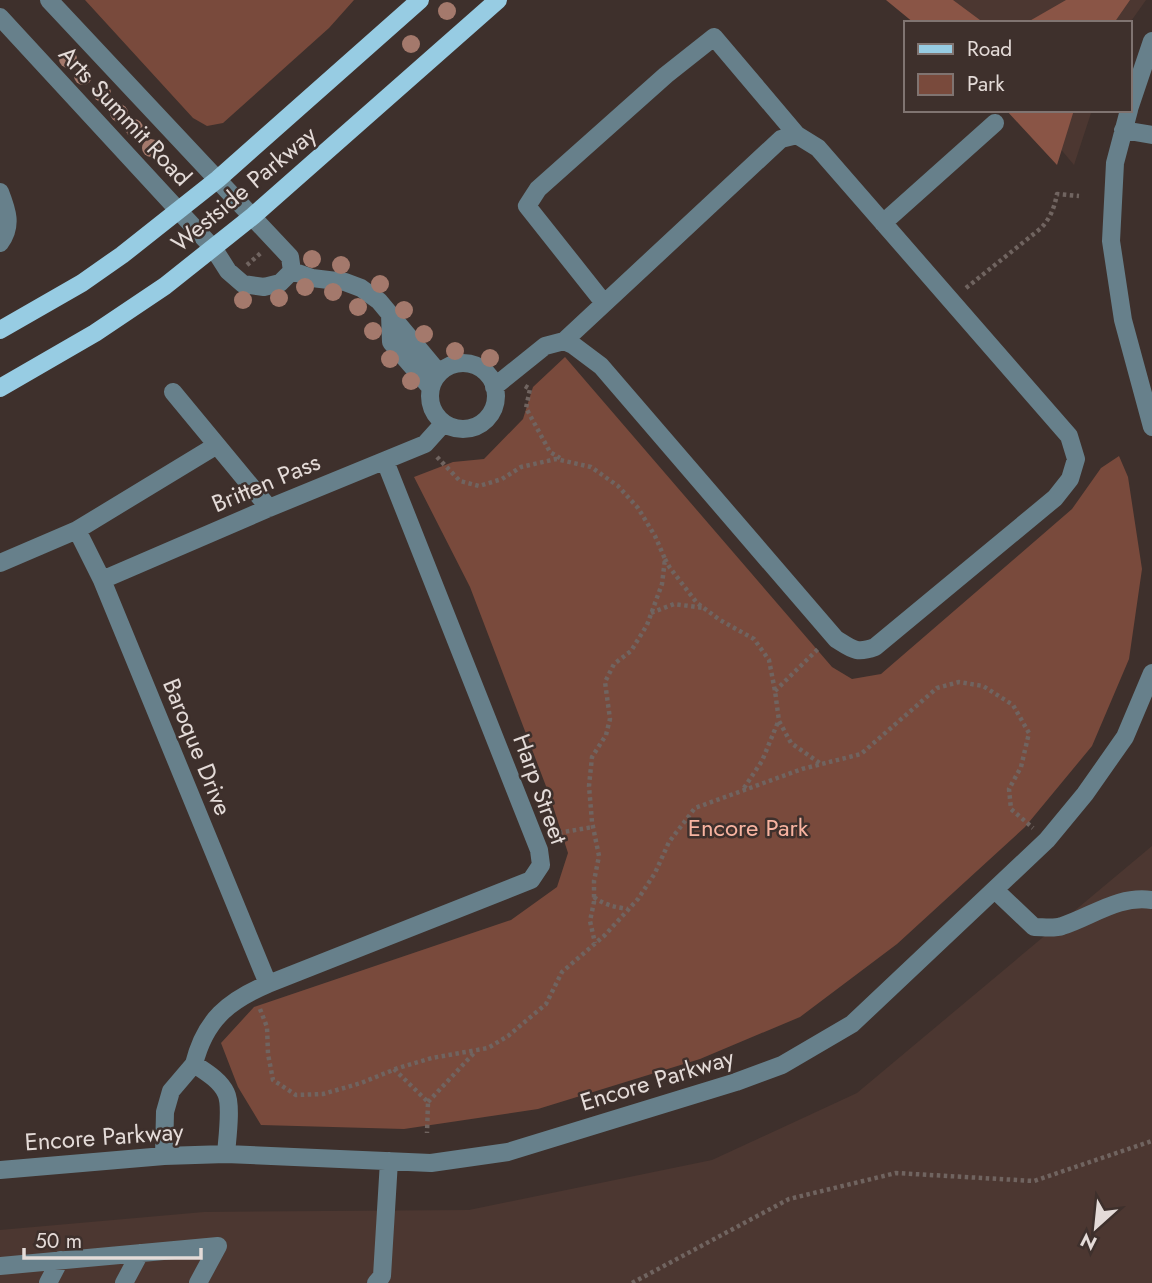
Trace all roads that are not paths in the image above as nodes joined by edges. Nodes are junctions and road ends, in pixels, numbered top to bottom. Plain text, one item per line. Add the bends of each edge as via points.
1 (48, 0) edge
2 (420, 0) edge
3 (498, 0) edge
4 (0, 17) edge
5 (1152, 41) edge
6 (1152, 98) edge
7 (1131, 104) edge
8 (1129, 112) edge
9 (995, 123) dead end
10 (1123, 130) junction
11 (797, 135) junction
12 (1152, 135) edge
13 (218, 179) junction
14 (0, 192) edge
15 (179, 210) junction
16 (253, 216) junction
17 (883, 223) junction
18 (0, 243) edge
19 (214, 249) junction
20 (292, 271) junction
21 (604, 303) junction
22 (0, 330) edge
23 (564, 341) junction
24 (435, 380) junction
25 (494, 387) junction
26 (0, 388) edge
27 (173, 392) dead end
28 (443, 424) junction
29 (1152, 427) edge
30 (216, 445) junction
31 (385, 461) junction
32 (269, 508) junction
33 (77, 530) junction
34 (0, 563) edge
35 (102, 580) junction
36 (1152, 673) edge
37 (995, 890) junction
38 (1152, 900) edge
39 (260, 987) junction
40 (194, 1063) junction
41 (226, 1154) junction
42 (164, 1156) junction
43 (389, 1161) junction
44 (0, 1170) edge
45 (140, 1253) junction
46 (60, 1260) junction
47 (0, 1266) edge
48 (379, 1280) edge
49 (48, 1283) edge
50 (124, 1283) edge
51 (198, 1283) edge
52 (400, 1283) edge

1 - 13 street, Arts Summit Road
2 - 13 main road, Westside Parkway
3 - 16 main road, Westside Parkway
4 - 15 street, Arts Summit Road
5 - 7 street
6 - 7 street
8 - 10 street
9 - 17 street
10 - 12 street
10 - 29 street via 1115,163 1111,241 1124,320
11 - 17 street via 818,148
11 - 21 street via 781,139
11 - 21 street via 715,37 666,75 538,189 527,205
13 - 15 main road, Westside Parkway
13 - 16 street, Arts Summit Road
14 - 18 street via 8,227
15 - 19 street, Arts Summit Road
15 - 22 main road, Westside Parkway via 82,283
16 - 19 main road, Westside Parkway
16 - 20 street, Arts Summit Road via 290,257
17 - 23 street via 1069,436 1076,459 1070,479 1055,498 875,647 862,652 832,635 601,366
19 - 20 street, Arts Summit Road via 243,284 264,288 280,283
19 - 26 main road, Westside Parkway via 129,311
20 - 24 street via 345,282 379,301
21 - 23 street
23 - 25 street via 545,346
24 - 25 street via 445,368 466,363 486,373
24 - 28 street via 430,406
25 - 28 street via 495,403 484,422 464,430
27 - 30 street
28 - 31 street, Britten Pass via 425,444
30 - 32 street
30 - 33 street
31 - 32 street, Britten Pass
31 - 39 street, Harp Street via 534,837 541,865 531,880
32 - 35 street, Britten Pass
33 - 34 street
33 - 35 street, Baroque Drive
35 - 39 street, Baroque Drive
36 - 37 street, Encore Parkway via 1125,737 1085,794 1047,840
37 - 38 street via 1034,927 1060,927 1115,903
37 - 43 street, Encore Parkway via 852,1024 782,1065 508,1152 431,1163
39 - 40 street, Harp Street via 231,1002 212,1021
40 - 41 street via 214,1077 228,1095
40 - 42 street, Harp Street via 171,1091 165,1112
41 - 42 street, Encore Parkway
41 - 43 street, Encore Parkway
42 - 44 street, Encore Parkway
43 - 48 street
45 - 46 street
45 - 50 street
45 - 51 street via 218,1246
46 - 47 street
46 - 49 street
48 - 52 street

